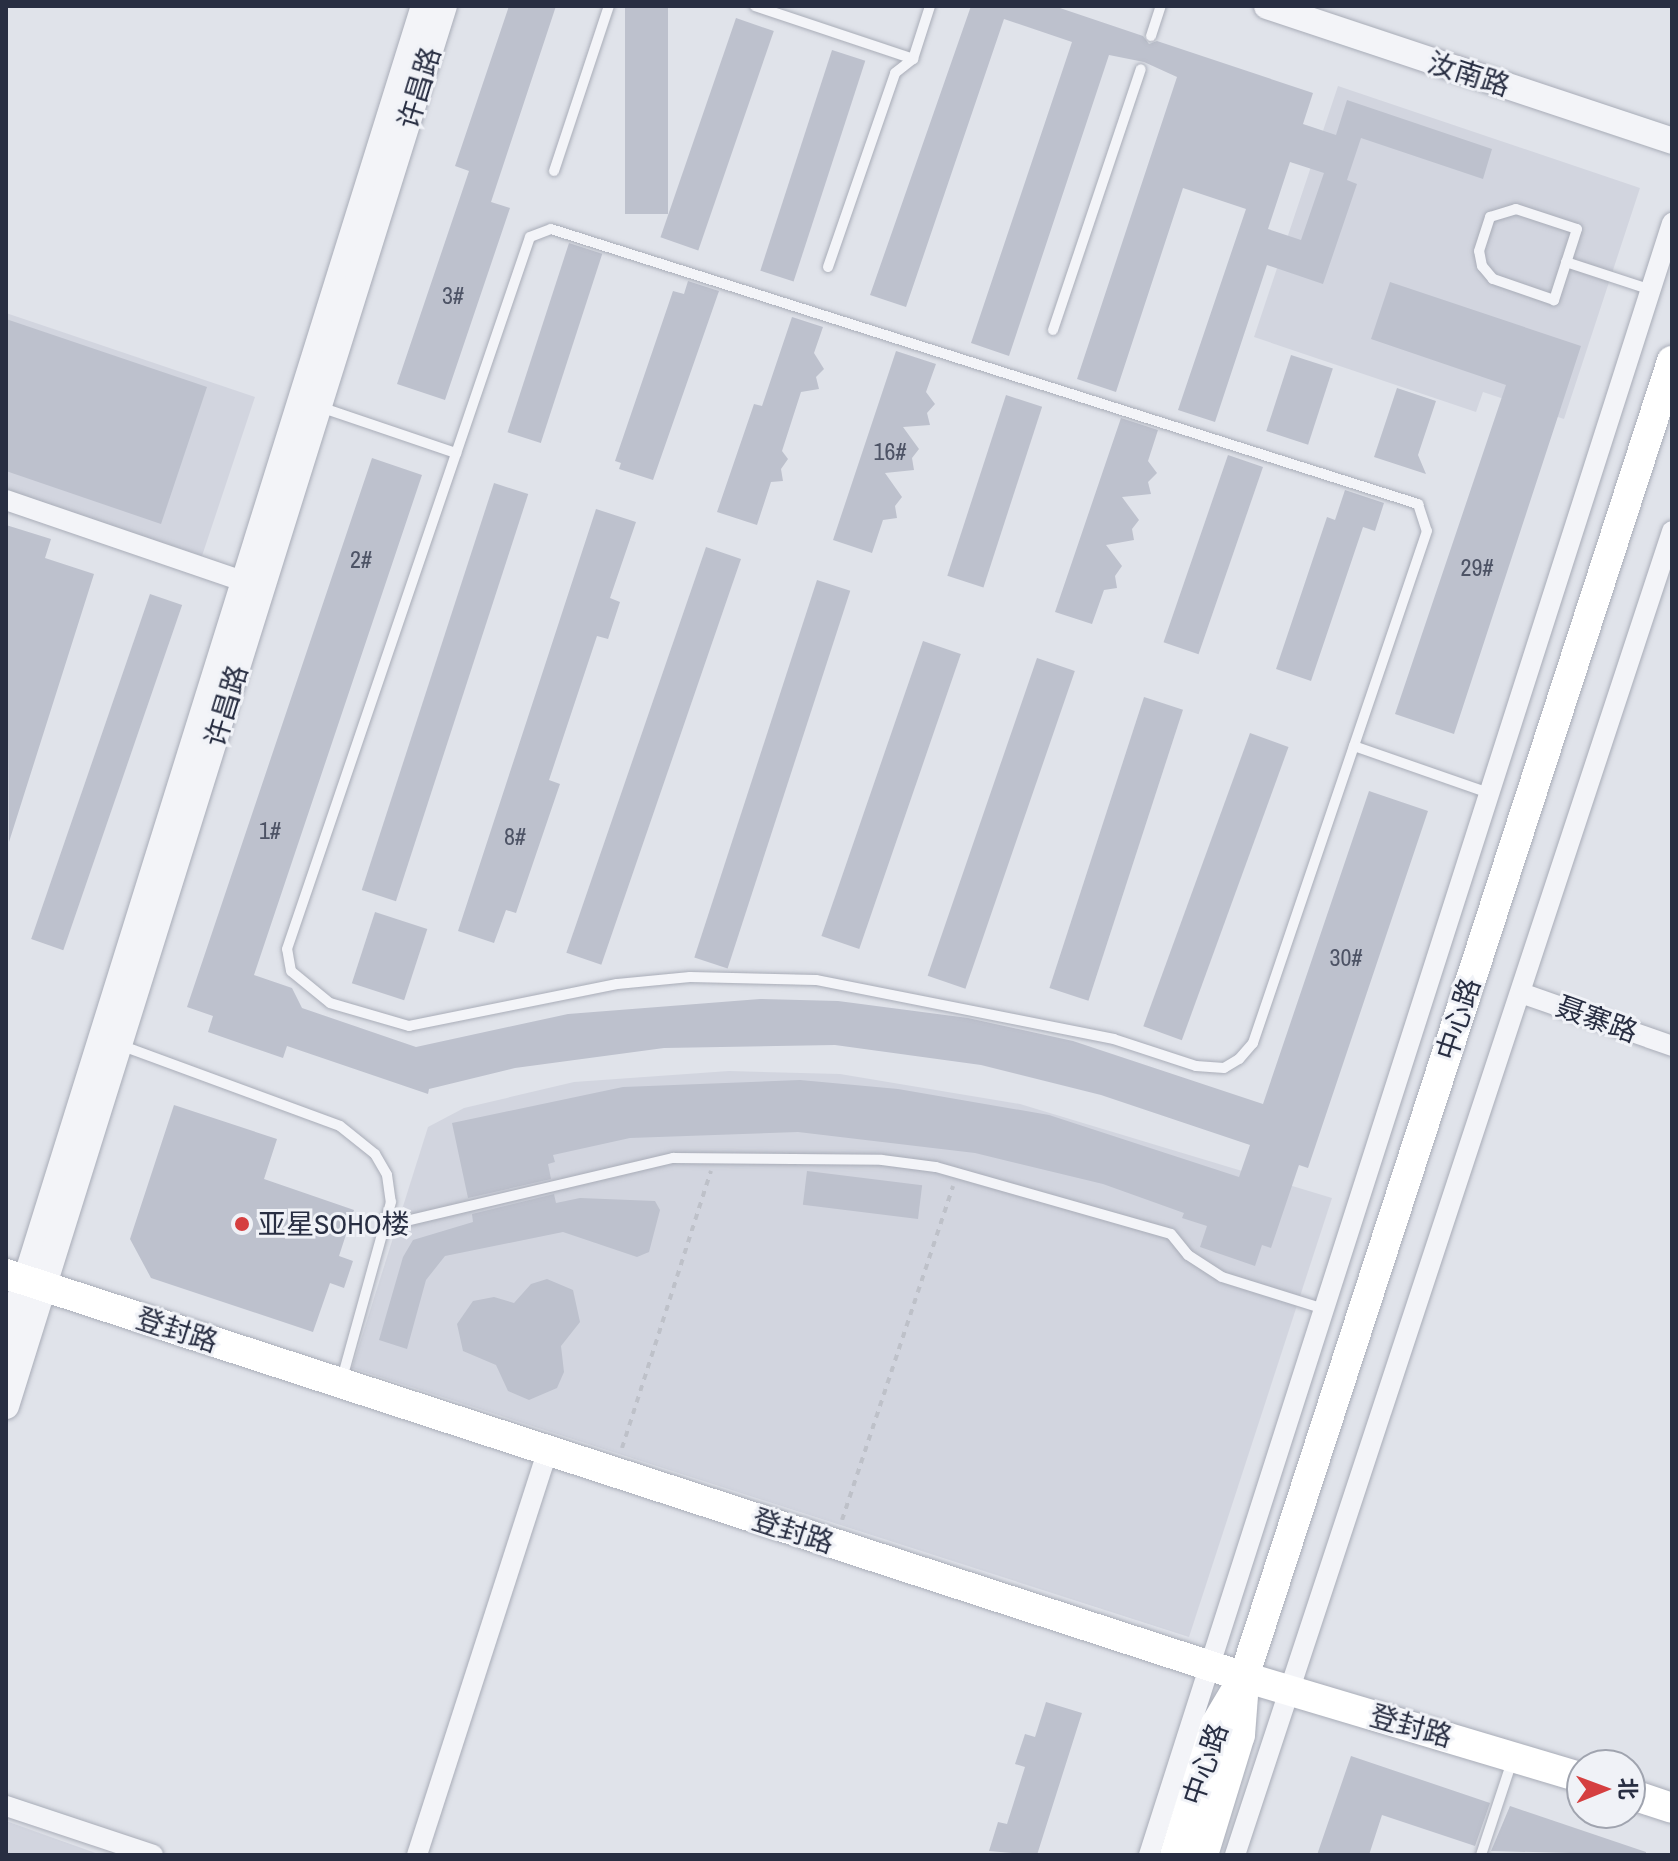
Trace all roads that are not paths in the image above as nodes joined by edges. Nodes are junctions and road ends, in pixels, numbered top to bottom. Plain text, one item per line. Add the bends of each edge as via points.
1 (424, 6) edge
2 (444, 6) edge
3 (609, 6) edge
4 (755, 6) edge
5 (930, 6) edge
6 (1161, 6) edge
7 (1267, 6) edge
8 (1151, 36) dead end
9 (913, 59) junction
10 (1141, 69) dead end
11 (1672, 141) edge
12 (554, 171) dead end
13 (1672, 223) edge
14 (1566, 262) junction
15 (828, 267) dead end
16 (1651, 290) junction
17 (1053, 330) dead end
18 (1672, 361) edge
19 (320, 407) junction
20 (456, 453) junction
21 (6, 500) edge
22 (1672, 531) edge
23 (245, 582) junction
24 (1354, 746) junction
25 (1489, 793) junction
26 (1521, 993) junction
27 (120, 1045) junction
28 (1672, 1046) edge
29 (385, 1226) junction
30 (25, 1281) edge
31 (1324, 1309) junction
32 (6, 1343) edge
33 (340, 1383) junction
34 (6, 1406) edge
35 (548, 1450) junction
36 (1209, 1666) junction
37 (1244, 1677) junction
38 (1287, 1690) junction
39 (1514, 1756) junction
40 (1566, 1773) edge
41 (1646, 1799) edge
42 (6, 1806) edge
43 (1672, 1808) edge
44 (153, 1855) edge
45 (417, 1855) edge
46 (1149, 1855) edge
47 (1175, 1855) edge
48 (1203, 1855) edge
49 (1235, 1855) edge
50 (1481, 1855) edge

1 - 23 street, 许昌路
2 - 19 street, 许昌路
3 - 12 lane
4 - 9 lane
5 - 9 lane
6 - 8 lane
7 - 11 street, 汝南路
9 - 15 lane via 895,73
10 - 17 lane
13 - 16 street
14 - 14 lane via 1554,300 1493,279 1479,251 1490,217 1516,209 1577,229
14 - 16 lane
16 - 25 street
18 - 37 main road, 中心路
19 - 20 lane
19 - 27 street, 许昌路
20 - 24 lane via 530,237 551,229 1403,497 1418,504 1427,531
20 - 24 lane via 287,949 291,971 307,987 359,1016 423,1025 617,984 690,977 816,980 1114,1039 1196,1066 1224,1068 1253,1043
21 - 23 street
22 - 26 street
23 - 30 street, 许昌路
24 - 25 lane
25 - 31 street
26 - 28 street, 聂寨路
26 - 38 street
27 - 29 lane via 340,1126 363,1140 387,1175 391,1202
27 - 30 street, 许昌路
29 - 31 lane via 625,1166 716,1157 882,1160 958,1173 1171,1234 1195,1262 1222,1277
29 - 33 lane
30 - 32 street, 许昌路
30 - 33 main road, 登封路
30 - 34 street, 许昌路
31 - 36 street
33 - 35 main road, 登封路
35 - 36 main road, 登封路
35 - 45 street
36 - 37 main road, 登封路
36 - 46 street
37 - 38 main road, 登封路
37 - 47 main road, 中心路 via 1216,1724
37 - 48 main road, 中心路 via 1240,1735
38 - 39 main road, 登封路
38 - 49 street
39 - 40 main road, 登封路
39 - 50 lane
41 - 43 main road
42 - 44 street

